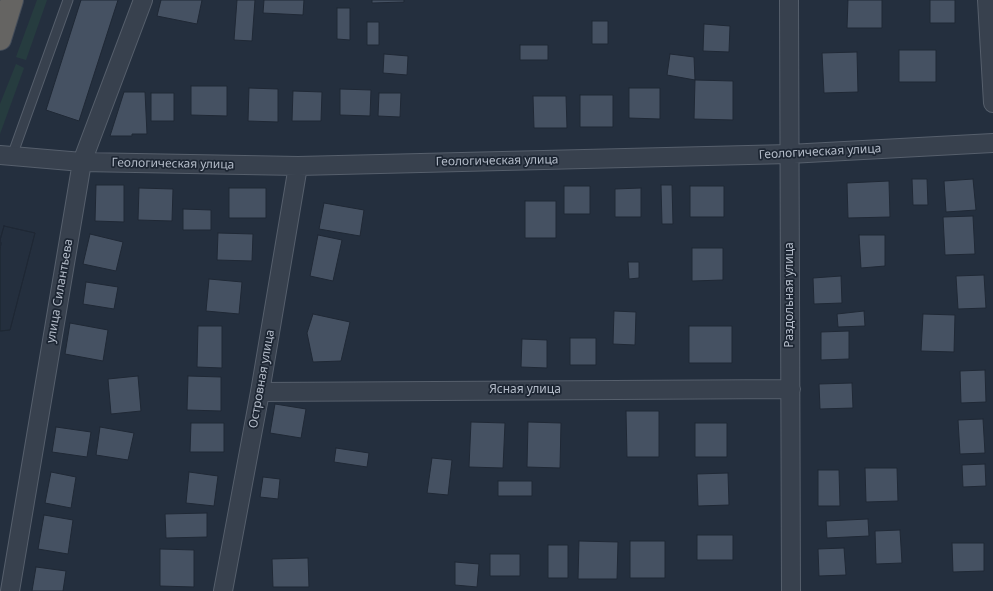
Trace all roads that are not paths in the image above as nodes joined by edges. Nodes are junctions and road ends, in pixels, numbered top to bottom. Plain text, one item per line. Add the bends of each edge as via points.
1 (12, 0) edge
2 (68, 0) edge
3 (143, 0) edge
4 (789, 0) edge
5 (987, 0) edge
6 (0, 39) edge
7 (993, 103) edge
8 (993, 143) edge
9 (789, 154) junction
10 (6, 156) edge
11 (82, 162) junction
12 (298, 166) junction
13 (791, 389) junction
14 (260, 392) junction
15 (10, 591) edge
16 (223, 591) edge
17 (791, 591) edge

1 - 6 highway
2 - 10 lane
3 - 11 street, улица Силантьева
4 - 9 street, Раздольная улица
5 - 7 street
8 - 9 street, Геологическая улица
9 - 12 street, Геологическая улица
9 - 13 street, Раздольная улица
10 - 11 street, Геологическая улица
11 - 12 street, Геологическая улица
11 - 15 street, улица Силантьева
12 - 14 street, Островная улица
13 - 14 street, Ясная улица
13 - 17 street, Раздольная улица
14 - 16 street, Островная улица

